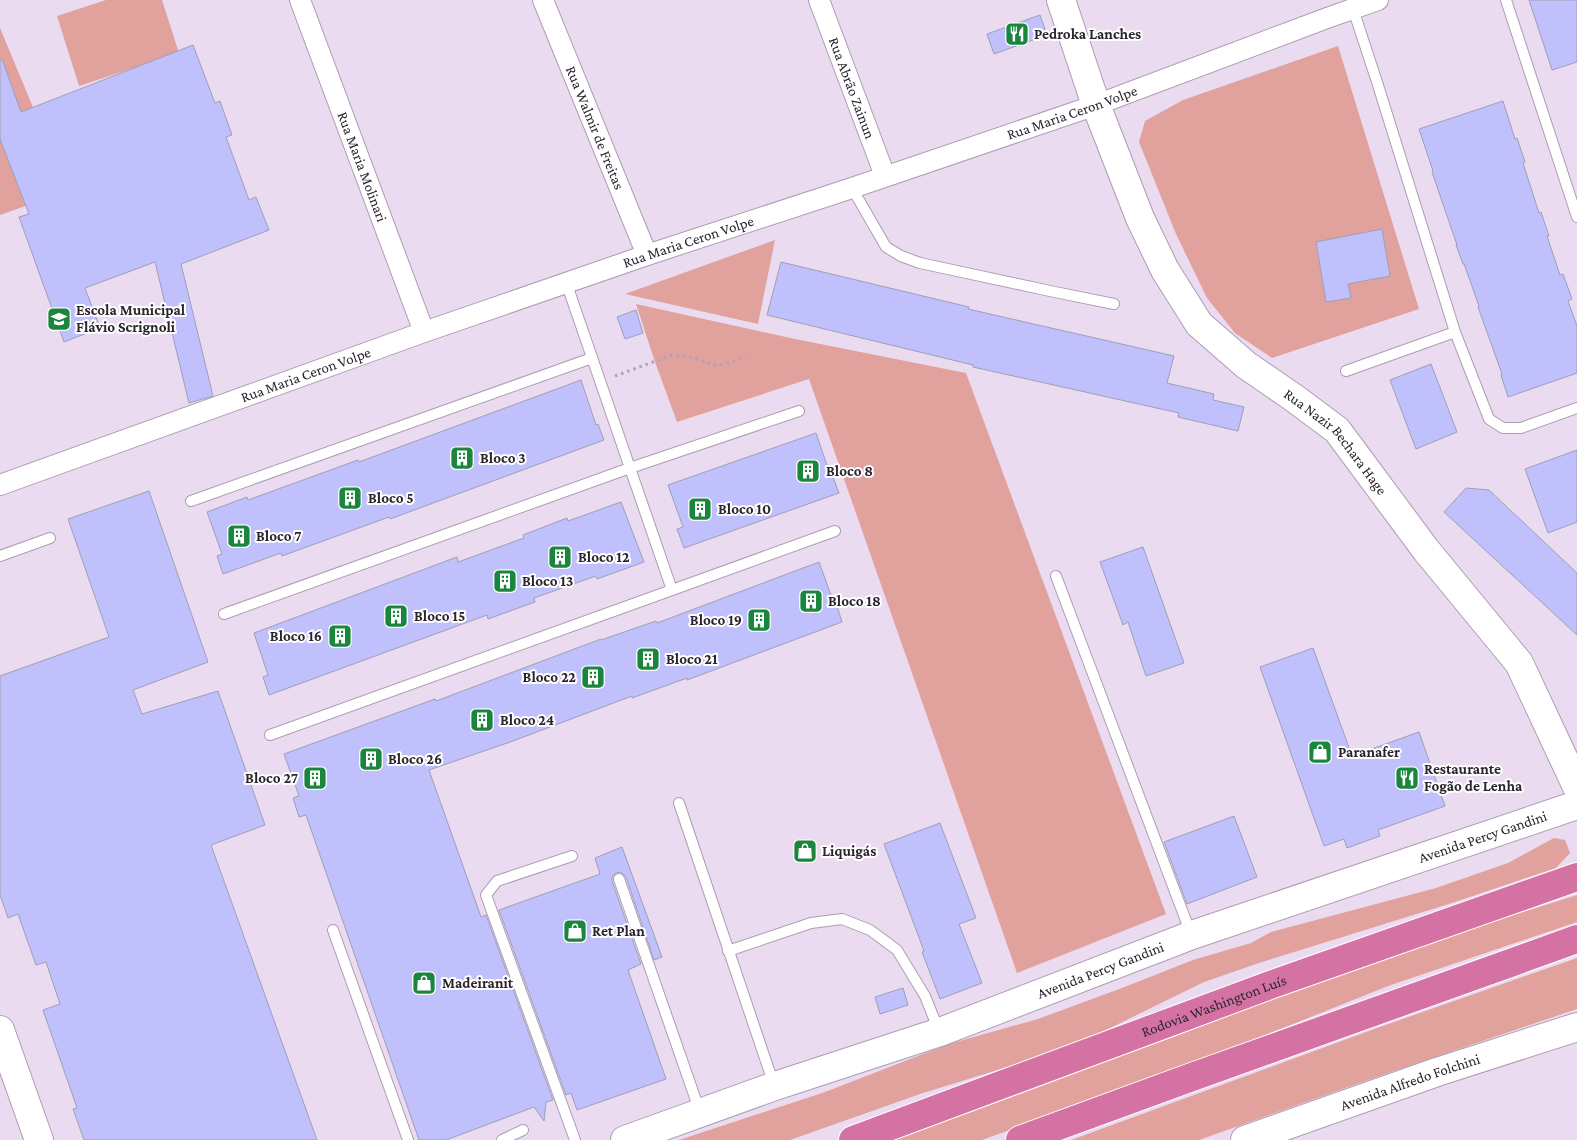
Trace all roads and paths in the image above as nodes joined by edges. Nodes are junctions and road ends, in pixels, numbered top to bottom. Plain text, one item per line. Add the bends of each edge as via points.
1 (300, 0) edge
2 (543, 0) edge
3 (820, 0) edge
4 (1061, 0) edge
5 (1378, 0) edge
6 (1506, 0) edge
7 (1323, 9) edge
8 (1353, 9) junction
9 (1096, 105) junction
10 (884, 176) junction
11 (852, 188) junction
12 (1577, 217) edge
13 (647, 255) junction
14 (566, 282) junction
15 (1114, 304) dead end
16 (424, 332) junction
17 (1454, 332) junction
18 (746, 356) dead end
19 (592, 358) junction
20 (1346, 371) dead end
21 (600, 382) junction
22 (1577, 408) edge
23 (799, 411) dead end
24 (630, 468) junction
25 (0, 485) edge
26 (191, 501) dead end
27 (835, 531) dead end
28 (50, 538) dead end
29 (0, 556) edge
30 (1056, 576) dead end
31 (672, 590) junction
32 (224, 614) dead end
33 (270, 734) dead end
34 (1577, 787) edge
35 (679, 803) dead end
36 (1577, 805) edge
37 (572, 856) dead end
38 (1577, 877) edge
39 (619, 878) dead end
40 (333, 930) dead end
41 (1192, 935) junction
42 (1577, 939) edge
43 (728, 950) junction
44 (1577, 1027) edge
45 (0, 1030) edge
46 (940, 1032) junction
47 (774, 1086) junction
48 (701, 1113) junction
49 (523, 1130) dead end
50 (39, 1140) edge
51 (408, 1140) edge
52 (502, 1140) edge
53 (575, 1140) edge
54 (625, 1140) edge
55 (853, 1140) edge
56 (1020, 1140) edge
57 (1245, 1140) edge

1 - 16 street, Rua Maria Molinari
2 - 13 street, Rua Walmir de Freitas
3 - 10 street, Rua Abrão Zainun
4 - 9 main road, Rua Nazir Bechara Hage
5 - 8 street, Rua Maria Ceron Volpe
6 - 12 lane
7 - 8 street, Rua Maria Ceron Volpe
7 - 9 street, Rua Maria Ceron Volpe
8 - 17 lane
9 - 10 street, Rua Maria Ceron Volpe
9 - 34 main road, Rua Nazir Bechara Hage via 1140,218 1165,270 1199,324 1246,365 1337,430 1426,550 1519,662
10 - 11 street, Rua Maria Ceron Volpe
11 - 13 street, Rua Maria Ceron Volpe
11 - 15 lane via 886,247 901,256 955,271
13 - 14 street, Rua Maria Ceron Volpe
14 - 16 street, Rua Maria Ceron Volpe
14 - 19 lane
16 - 25 street, Rua Maria Ceron Volpe
17 - 20 lane
17 - 22 lane via 1489,419 1503,428 1521,428
18 - 21 path via 715,364 687,356 672,356
19 - 21 lane
19 - 26 lane
21 - 24 lane
23 - 24 lane
24 - 31 lane
24 - 32 lane
27 - 31 lane
28 - 29 lane
30 - 41 lane
31 - 33 lane
35 - 43 lane
36 - 41 main road, Avenida Percy Gandini
37 - 53 lane via 497,881 486,895
38 - 55 highway, Rodovia Washington Luís via 1270,985
39 - 48 lane
40 - 51 lane
41 - 46 main road, Avenida Percy Gandini
42 - 56 highway
43 - 46 lane via 812,922 842,919 870,930 897,950 925,996
43 - 47 lane
44 - 57 main road, Avenida Alfredo Folchini via 1437,1072
45 - 50 main road
46 - 47 main road, Avenida Percy Gandini
47 - 48 main road, Avenida Percy Gandini
48 - 54 main road, Avenida Percy Gandini
49 - 52 lane

